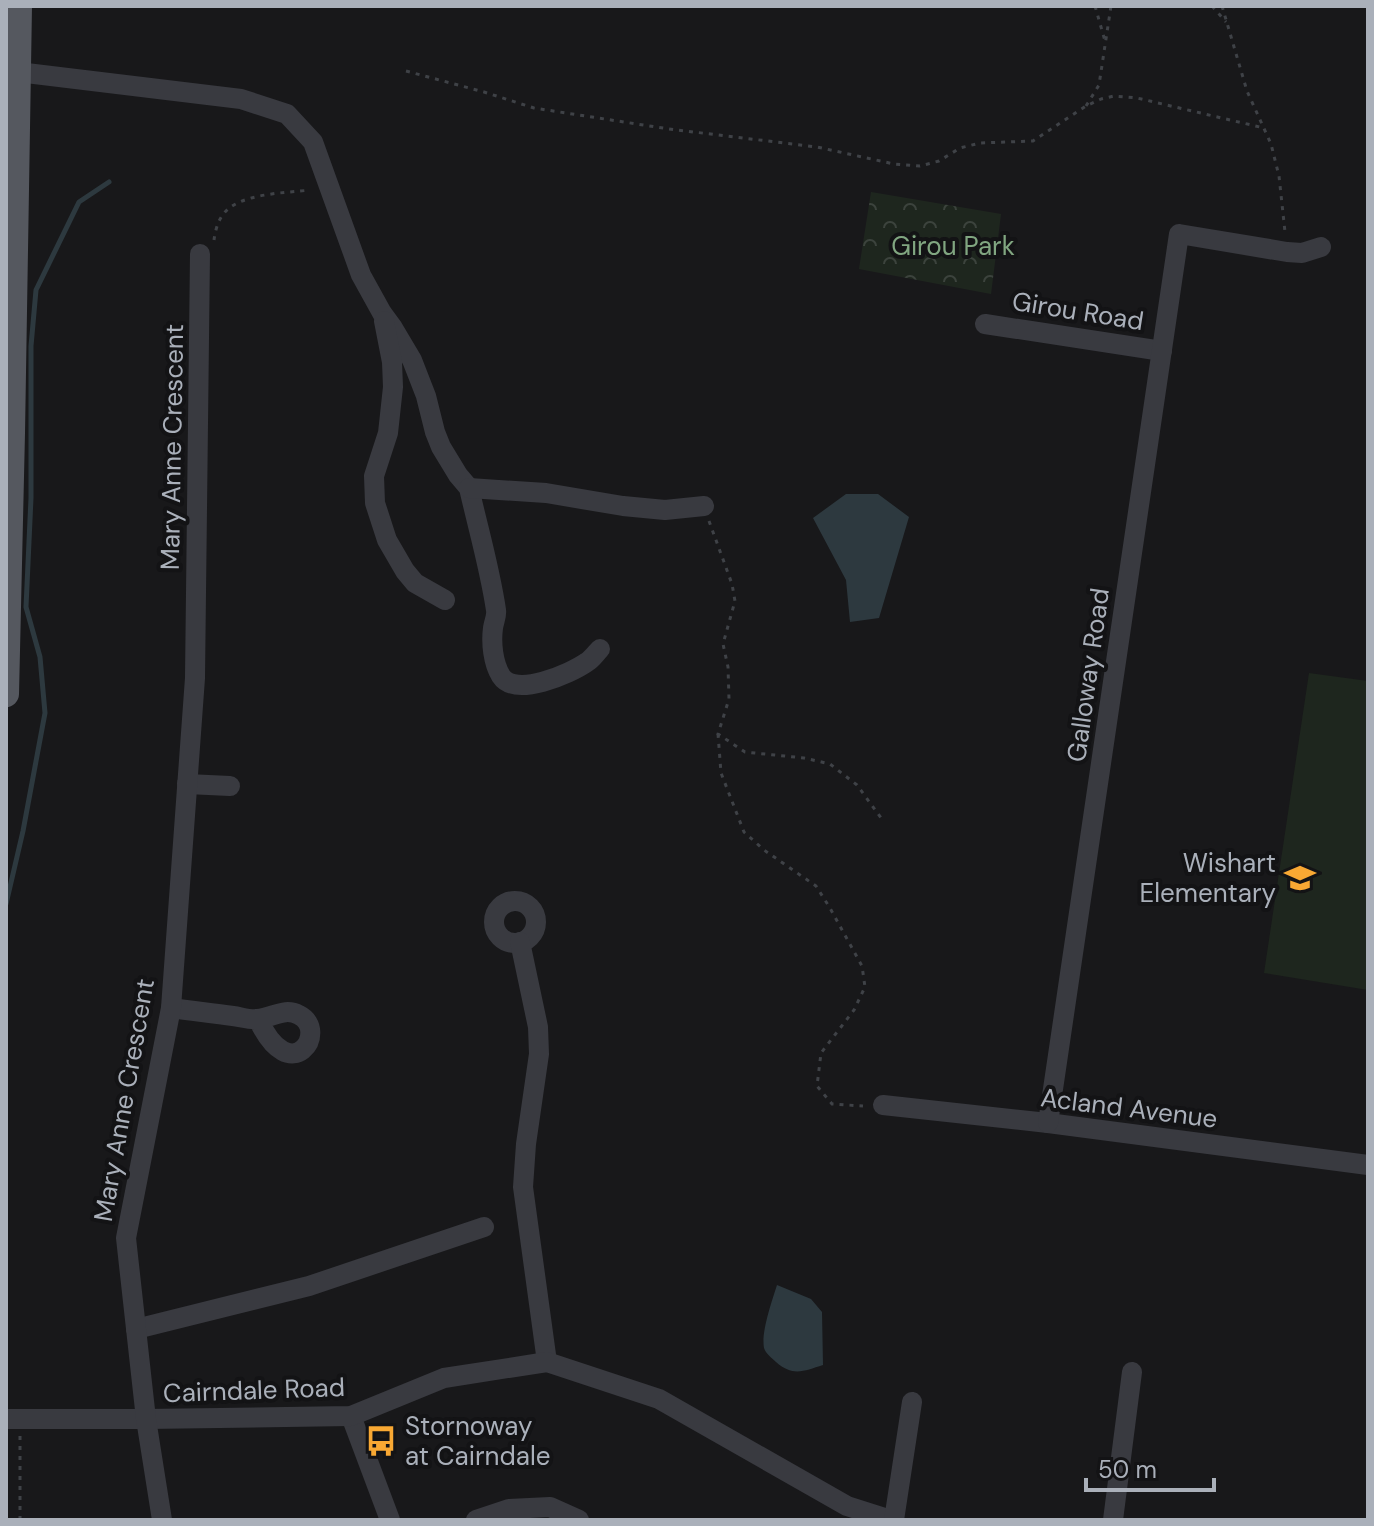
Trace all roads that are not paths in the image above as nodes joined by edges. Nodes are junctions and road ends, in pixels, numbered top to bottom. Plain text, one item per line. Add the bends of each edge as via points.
1 (18, 6) edge
2 (18, 72) junction
3 (1321, 247) dead end
4 (200, 254) road end
5 (382, 313) junction
6 (985, 324) dead end
7 (1162, 351) junction
8 (469, 488) junction
9 (704, 506) road end
10 (445, 600) dead end
11 (600, 649) dead end
12 (6, 694) edge
13 (187, 784) junction
14 (230, 786) dead end
15 (520, 942) dead end
16 (171, 1008) junction
17 (258, 1019) dead end
18 (883, 1105) road end
19 (1048, 1123) junction
20 (1368, 1165) edge
21 (484, 1227) dead end
22 (136, 1329) junction
23 (547, 1362) junction
24 (1132, 1372) dead end
25 (912, 1402) dead end
26 (351, 1416) junction
27 (13, 1419) edge
28 (146, 1419) junction
29 (162, 1520) edge
30 (390, 1520) edge
31 (476, 1520) edge
32 (579, 1520) edge
33 (892, 1520) edge
34 (1113, 1520) edge

1 - 2 main road
2 - 5 street via 241,99 287,114 313,142 361,275
2 - 12 main road
3 - 7 street, Galloway Road via 1287,252 1179,234
4 - 13 street, Mary Anne Crescent via 195,678
5 - 8 street via 412,360 441,447
5 - 10 street via 393,387 388,433 374,476 375,503 405,571
6 - 7 street, Girou Road
7 - 19 street, Galloway Road
8 - 9 street via 665,510
8 - 11 street via 496,614 494,655 506,682 519,687 546,680 588,662
13 - 14 street
13 - 16 street, Mary Anne Crescent
15 - 23 street via 539,1054 523,1187
16 - 17 street
16 - 22 street, Mary Anne Crescent via 126,1238
18 - 19 street, Acland Avenue
19 - 20 street, Acland Avenue
21 - 22 street via 309,1286
22 - 28 street, Mary Anne Crescent
23 - 26 street, Cairndale Road via 444,1378
23 - 33 street, Cairndale Road via 659,1399 847,1506
24 - 34 street
25 - 33 street
26 - 28 street, Cairndale Road
26 - 30 street
27 - 28 street, Cairndale Road
28 - 29 street, Mary Anne Crescent
31 - 32 street via 509,1509 550,1507

